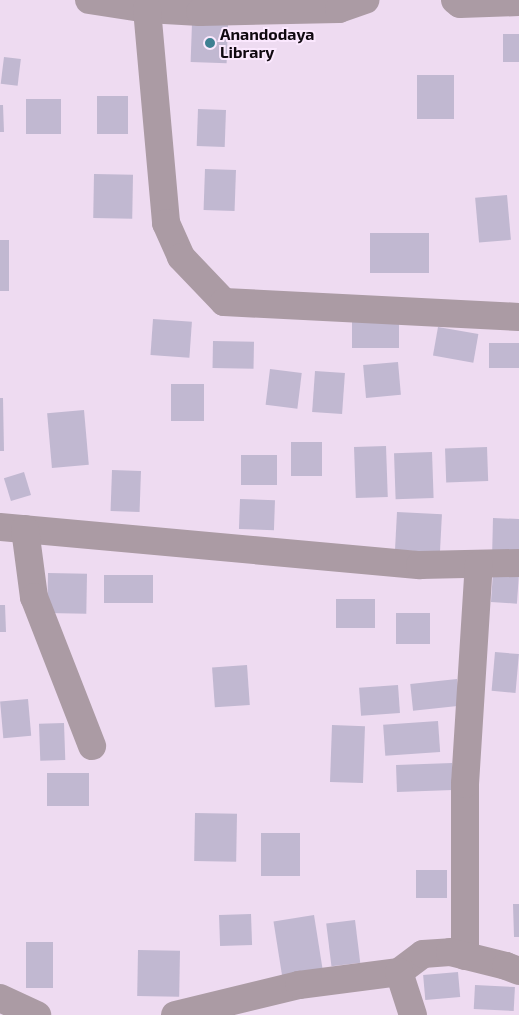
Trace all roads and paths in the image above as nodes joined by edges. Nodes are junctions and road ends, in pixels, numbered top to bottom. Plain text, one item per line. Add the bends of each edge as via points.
1 (89, 0) edge
2 (365, 0) edge
3 (455, 0) edge
4 (519, 2) edge
5 (147, 9) junction
6 (519, 317) edge
7 (12, 528) edge
8 (519, 563) edge
9 (479, 564) junction
10 (92, 746) dead end
11 (465, 956) junction
12 (519, 971) edge
13 (399, 972) junction
14 (0, 998) edge
15 (36, 1015) edge
16 (175, 1015) edge
17 (414, 1015) edge

1 - 5 street
2 - 5 street via 339,9 200,12
3 - 4 street via 460,4
5 - 6 street via 166,223 181,257 224,302
7 - 9 street via 420,565
7 - 10 street via 34,597
8 - 9 street
9 - 11 street via 465,784
11 - 12 street
11 - 13 street via 450,952 423,954
13 - 16 street via 299,985
13 - 17 street
14 - 15 street

